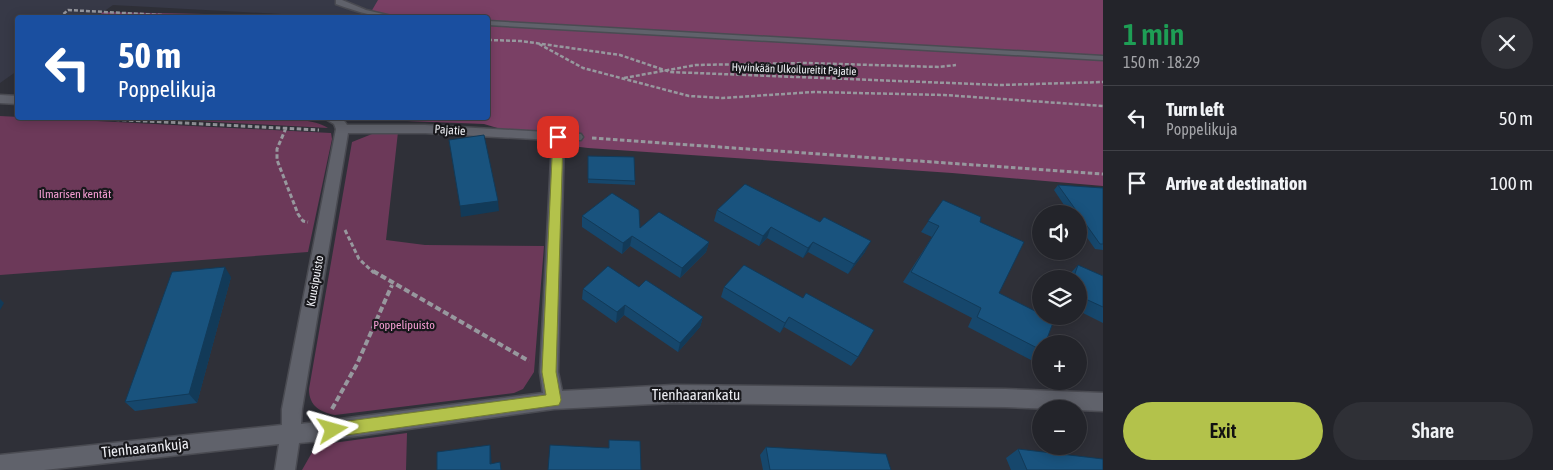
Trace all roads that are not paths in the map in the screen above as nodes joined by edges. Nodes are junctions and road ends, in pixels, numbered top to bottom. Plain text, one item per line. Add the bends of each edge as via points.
1 (339, 2) dead end
2 (380, 15) edge
3 (490, 23) edge
4 (1103, 58) edge
5 (0, 99) edge
6 (15, 100) edge
7 (334, 120) edge
8 (342, 129) junction
9 (558, 137) junction
10 (577, 137) road end
11 (554, 400) junction
12 (1103, 402) edge
13 (291, 434) junction
14 (0, 464) edge
15 (285, 470) edge

1 - 2 lane
3 - 4 lane
5 - 6 street
7 - 8 street
8 - 9 street, Pajatie via 425,129
8 - 13 street, Kuusipuisto via 292,408
9 - 10 street, Pajatie
9 - 11 street via 549,372
11 - 12 street, Tienhaarankatu via 673,394
11 - 13 street, Tienhaarankatu
13 - 14 street, Tienhaarankuja
13 - 15 street, Kuusipuisto

